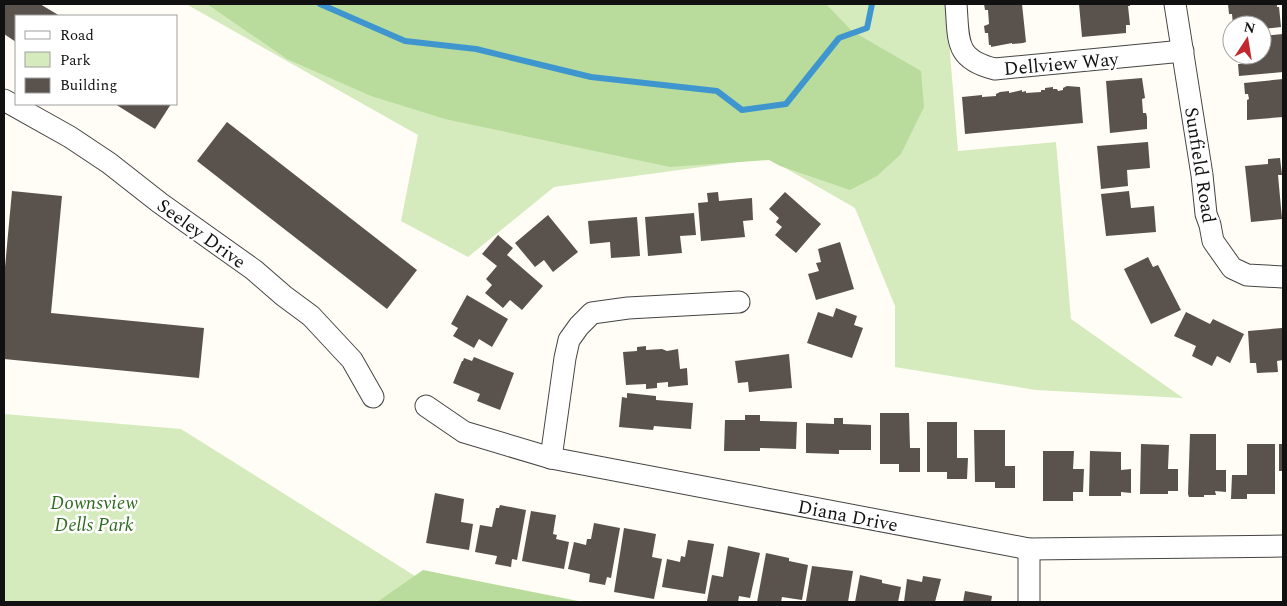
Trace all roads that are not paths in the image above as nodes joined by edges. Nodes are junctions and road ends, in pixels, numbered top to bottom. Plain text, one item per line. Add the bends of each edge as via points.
1 (956, 4) edge
2 (1175, 4) edge
3 (1183, 51) junction
4 (4, 100) edge
5 (1283, 276) edge
6 (739, 302) dead end
7 (373, 397) dead end
8 (426, 406) dead end
9 (552, 458) junction
10 (1283, 546) edge
11 (1029, 549) junction
12 (1029, 602) edge

1 - 3 street, Dellview Way via 959,44 972,60 996,69
2 - 3 street, Sunfield Road
3 - 5 street, Sunfield Road via 1206,214 1213,241 1232,268 1247,275
4 - 7 street, Seeley Drive via 109,163 254,270 311,316 352,360
6 - 9 street via 592,313 569,340
8 - 9 street, Diana Drive via 464,432
9 - 11 street, Diana Drive
10 - 11 street, Diana Drive
11 - 12 street

